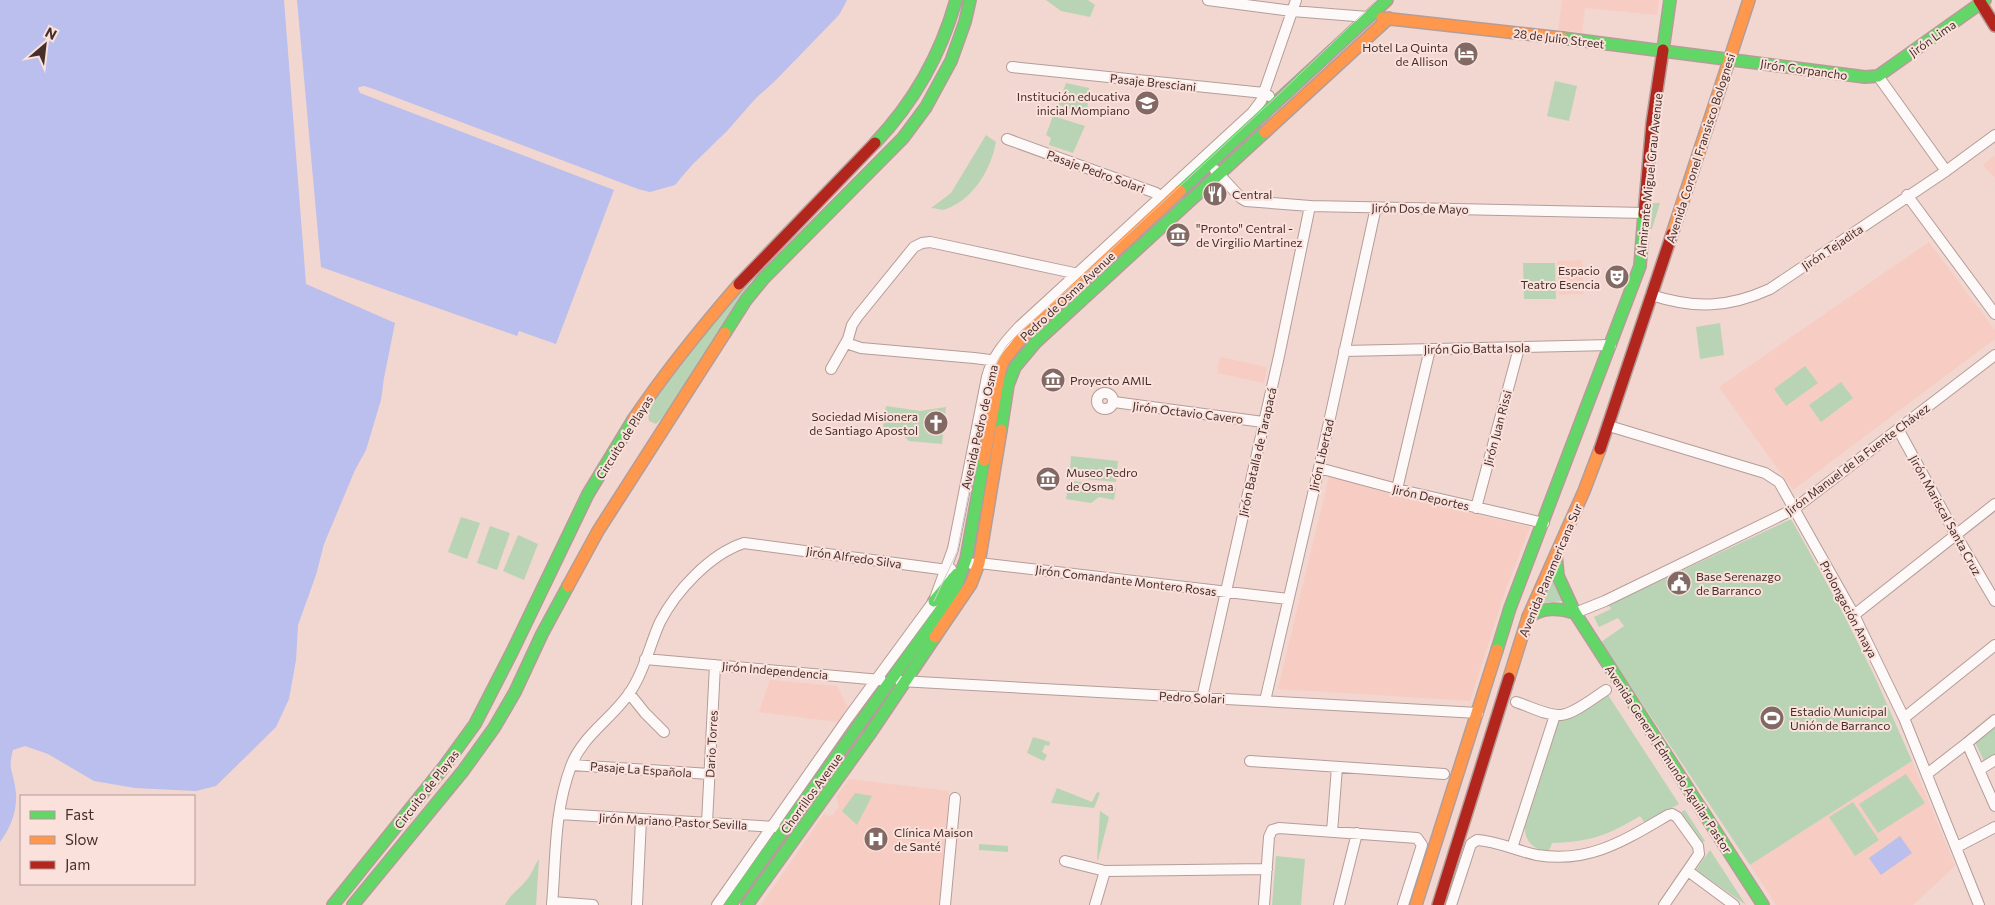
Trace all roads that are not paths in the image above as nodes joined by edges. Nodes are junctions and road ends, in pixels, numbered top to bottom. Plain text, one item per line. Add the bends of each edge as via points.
1 (956, 0) edge
2 (970, 0) edge
3 (1208, 0) edge
4 (1296, 0) edge
5 (1387, 0) edge
6 (1670, 0) edge
7 (1748, 0) edge
8 (1984, 1) edge
9 (1995, 8) edge
10 (1292, 11) junction
11 (1368, 17) junction
12 (1389, 18) junction
13 (1995, 26) edge
14 (1664, 50) junction
15 (1729, 58) junction
16 (1012, 67) dead end
17 (1878, 76) junction
18 (1264, 93) junction
19 (1278, 101) junction
20 (1288, 112) junction
21 (1995, 135) edge
22 (1006, 139) dead end
23 (1210, 164) junction
24 (1946, 171) junction
25 (1220, 175) junction
26 (1907, 196) junction
27 (1166, 199) junction
28 (1310, 206) junction
29 (1376, 207) junction
30 (1646, 213) junction
31 (1178, 214) junction
32 (1081, 277) junction
33 (1094, 290) junction
34 (1651, 295) junction
35 (1995, 314) edge
36 (846, 343) junction
37 (1611, 345) junction
38 (1519, 348) junction
39 (1430, 349) junction
40 (1344, 351) junction
41 (1995, 355) edge
42 (998, 362) junction
43 (1015, 367) junction
44 (831, 369) dead end
45 (1114, 402) dead end
46 (1263, 422) junction
47 (1609, 426) junction
48 (1898, 429) junction
49 (1319, 468) junction
50 (1396, 489) junction
51 (1995, 504) edge
52 (1476, 508) junction
53 (1794, 509) junction
54 (1544, 523) junction
55 (1956, 535) junction
56 (979, 563) junction
57 (964, 566) junction
58 (946, 569) junction
59 (1553, 574) junction
60 (1522, 578) junction
61 (1226, 592) junction
62 (1288, 599) junction
63 (934, 601) junction
64 (1995, 601) edge
65 (1575, 613) junction
66 (1854, 615) junction
67 (1528, 617) junction
68 (1995, 645) edge
69 (645, 659) junction
70 (715, 665) junction
71 (877, 679) junction
72 (892, 681) junction
73 (906, 682) junction
74 (1606, 690) dead end
75 (629, 693) junction
76 (1202, 698) junction
77 (1265, 701) junction
78 (1516, 702) dead end
79 (1478, 713) junction
80 (1555, 715) junction
81 (1904, 718) junction
82 (1995, 720) edge
83 (664, 732) dead end
84 (1968, 743) junction
85 (840, 752) junction
86 (851, 760) junction
87 (1995, 760) edge
88 (1250, 761) dead end
89 (572, 765) junction
90 (1336, 766) junction
91 (1979, 770) junction
92 (710, 774) junction
93 (1444, 774) dead end
94 (1927, 774) junction
95 (810, 794) junction
96 (955, 798) dead end
97 (821, 802) junction
98 (1995, 806) edge
99 (559, 814) junction
100 (641, 819) junction
101 (707, 823) junction
102 (771, 827) junction
103 (1995, 827) edge
104 (786, 828) junction
105 (1332, 832) junction
106 (1358, 834) junction
107 (1957, 847) junction
108 (1512, 848) junction
109 (767, 854) junction
110 (1065, 861) dead end
111 (778, 862) junction
112 (1267, 869) junction
113 (1105, 870) junction
114 (1688, 871) junction
115 (370, 884) junction
116 (552, 904) edge
117 (333, 905) edge
118 (353, 905) edge
119 (358, 905) edge
120 (593, 905) edge
121 (637, 905) edge
122 (717, 905) edge
123 (730, 905) edge
124 (747, 905) edge
125 (945, 905) edge
126 (1095, 905) edge
127 (1264, 905) edge
128 (1339, 905) edge
129 (1403, 905) edge
130 (1416, 905) edge
131 (1438, 905) edge
132 (1451, 905) edge
133 (1664, 905) edge
134 (1734, 905) edge
135 (1762, 905) edge
136 (1979, 905) edge

1 - 117 main road, Circuito de Playas via 935,61 892,125 741,281 690,341 640,409 576,518 475,724
2 - 115 main road, Circuito de Playas via 951,61 926,107 903,138 746,300 598,531 494,728
3 - 10 street
4 - 10 street
5 - 11 main road, Pedro de Osma Avenue
6 - 14 main road, Almirante Miguel Grau Avenue
7 - 15 main road, Avenida Coronel Fransisco Bolognesi
8 - 9 main road
8 - 13 main road
8 - 17 main road, Jirón Lima
10 - 11 street
10 - 18 street
11 - 12 main road, 28 de Julio Street
11 - 19 main road, Pedro de Osma Avenue
12 - 14 main road, 28 de Julio Street
12 - 20 main road, Pedro de Osma Avenue
14 - 15 main road, 28 de Julio Street
14 - 30 main road, Almirante Miguel Grau Avenue via 1652,123
15 - 17 main road, Jirón Corpancho via 1819,72
15 - 34 main road, Avenida Coronel Fransisco Bolognesi
16 - 18 street, Pasaje Bresciani
17 - 24 street
18 - 19 street, Pasaje Bresciani
18 - 27 street via 1252,113
19 - 20 street, Pasaje Bresciani
19 - 23 main road, Pedro de Osma Avenue
20 - 25 main road, Pedro de Osma Avenue
21 - 24 street, Jirón Tejadita
22 - 27 street, Pasaje Pedro Solari
23 - 25 street, Jirón Dos de Mayo
23 - 27 main road, Pedro de Osma Avenue
24 - 26 street, Jirón Tejadita
25 - 28 street, Jirón Dos de Mayo via 1246,201
25 - 31 main road, Pedro de Osma Avenue
26 - 34 street, Jirón Tejadita via 1770,289 1747,300 1696,305
26 - 35 street
27 - 31 street
27 - 32 main road, Pedro de Osma Avenue
28 - 29 street, Jirón Dos de Mayo
28 - 46 street, Jirón Batalla de Tarapacá
29 - 30 street, Jirón Dos de Mayo
29 - 40 street, Jirón Libertad
30 - 37 main road, Almirante Miguel Grau Avenue via 1640,266
31 - 33 main road, Pedro de Osma Avenue
32 - 33 street
32 - 36 street via 930,242 922,243 914,247 858,316
32 - 42 main road, Pedro de Osma Avenue
33 - 43 main road, Pedro de Osma Avenue via 1036,342
34 - 47 main road, Avenida Panamericana Sur
36 - 42 street via 861,348
36 - 44 street
37 - 38 street, Jirón Gio Batta Isola
37 - 54 main road, Avenida Panamericana Sur
38 - 39 street, Jirón Gio Batta Isola
38 - 52 street, Jirón Juan Rissi
39 - 40 street, Jirón Gio Batta Isola
39 - 50 street
40 - 49 street, Jirón Libertad
41 - 48 street, Jirón Manuel de la Fuente Chávez
42 - 43 street
42 - 57 main road, Pedro de Osma Avenue
42 - 58 street, Avenida Pedro de Osma via 987,377 953,549
43 - 56 main road, Pedro de Osma Avenue via 1008,385
45 - 46 street, Jirón Octavio Cavero
46 - 61 street, Jirón Batalla de Tarapacá
47 - 53 street, Prolongación Anaya via 1765,473 1779,482
47 - 59 main road, Avenida Panamericana Sur via 1556,553
48 - 53 street, Jirón Manuel de la Fuente Chávez
48 - 55 street, Jirón Mariscal Santa Cruz
49 - 50 street, Jirón Deportes
49 - 62 street, Jirón Libertad
50 - 52 street, Jirón Deportes
51 - 55 street
52 - 54 street, Jirón Deportes
53 - 65 street, Jirón Manuel de la Fuente Chávez
53 - 66 street, Prolongación Anaya
54 - 60 main road, Avenida Panamericana Sur
55 - 64 street, Jirón Mariscal Santa Cruz
55 - 66 street
56 - 57 street, Jirón Comandante Montero Rosas
56 - 61 street, Jirón Comandante Montero Rosas
56 - 73 main road, Pedro de Osma Avenue via 966,594
57 - 58 street, Jirón Alfredo Silva
57 - 63 main road
57 - 72 main road, Pedro de Osma Avenue via 950,598
58 - 63 street, Avenida Pedro de Osma
58 - 69 street, Jirón Alfredo Silva via 744,543 721,553 682,590 660,623
59 - 60 main road via 1540,572
59 - 65 main road, Avenida General Edmundo Aguilar Pastor
59 - 67 main road, Avenida Panamericana Sur
60 - 79 main road, Avenida Panamericana Sur
61 - 62 street, Jirón Comandante Montero Rosas
61 - 76 street, Jirón Batalla de Tarapacá
62 - 77 street, Jirón Libertad
63 - 71 street
65 - 67 main road via 1549,608
65 - 135 main road, Avenida General Edmundo Aguilar Pastor
66 - 81 street, Prolongación Anaya
67 - 131 main road, Avenida Panamericana Sur
68 - 81 street
69 - 70 street, Jirón Independencia
69 - 75 street
70 - 71 street, Jirón Independencia
70 - 92 street, Dario Torres
71 - 72 street, Jirón Independencia
71 - 102 street
72 - 73 street, Jirón Independencia
72 - 85 main road, Chorrillos Avenue
73 - 76 street, Pedro Solari
73 - 86 main road, Chorrillos Avenue
74 - 80 street via 1570,712
75 - 83 street
75 - 89 street via 589,737
76 - 77 street, Pedro Solari
77 - 79 street, Pedro Solari
78 - 80 street
79 - 130 main road, Avenida Panamericana Sur
80 - 108 street
81 - 94 street, Prolongación Anaya
82 - 84 street
84 - 91 street
84 - 94 street
85 - 86 main road
85 - 95 main road, Chorrillos Avenue
86 - 97 main road, Chorrillos Avenue
87 - 91 street
88 - 90 street
89 - 92 street, Pasaje La Española
89 - 99 street
90 - 93 street
90 - 105 street
91 - 98 street
92 - 101 street, Dario Torres
94 - 107 street, Prolongación Anaya
95 - 97 main road
95 - 104 main road, Chorrillos Avenue
96 - 125 street
97 - 111 main road, Chorrillos Avenue
99 - 100 street, Jirón Mariano Pastor Sevilla
99 - 116 street
100 - 101 street, Jirón Mariano Pastor Sevilla
100 - 121 street
101 - 102 street, Jirón Mariano Pastor Sevilla
102 - 104 street, Jirón Mariano Pastor Sevilla
102 - 122 street
103 - 107 street
104 - 109 main road, Chorrillos Avenue
105 - 106 street
105 - 112 street via 1272,830
106 - 128 street
106 - 129 street via 1413,837 1422,845
107 - 136 street, Prolongación Anaya
108 - 114 street via 1546,856 1588,854 1610,847 1672,814 1698,846 1699,856
108 - 132 street via 1480,840 1471,844
109 - 111 main road
109 - 123 main road, Chorrillos Avenue
110 - 113 street
111 - 124 main road, Chorrillos Avenue
112 - 113 street
112 - 127 street
113 - 126 street
114 - 133 street
114 - 134 street
115 - 118 main road, Circuito de Playas
115 - 119 main road
116 - 120 street

